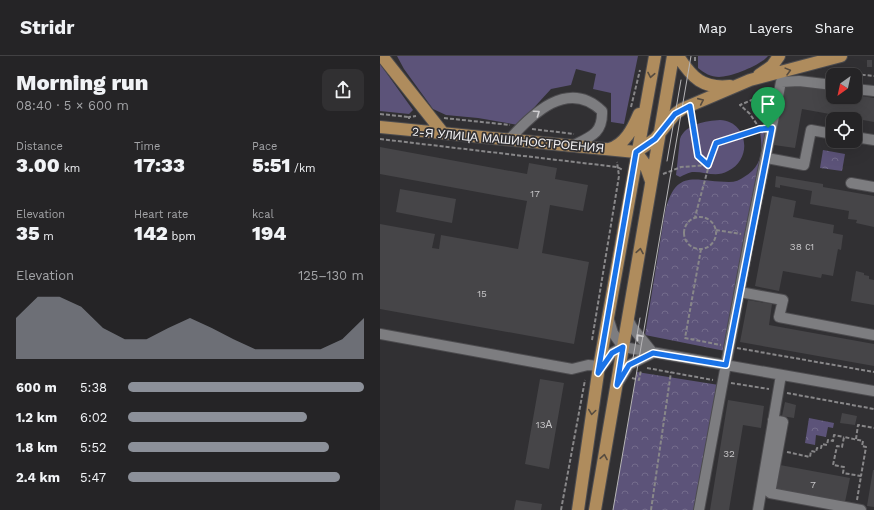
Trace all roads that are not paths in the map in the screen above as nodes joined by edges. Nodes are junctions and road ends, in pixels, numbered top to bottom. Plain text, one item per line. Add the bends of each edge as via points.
1 (382, 56) edge
2 (389, 56) edge
3 (655, 56) edge
4 (673, 56) edge
5 (678, 56) edge
6 (779, 56) edge
7 (841, 56) edge
8 (399, 76) junction
9 (750, 80) junction
10 (826, 84) edge
11 (737, 85) junction
12 (862, 90) edge
13 (874, 91) edge
14 (647, 93) junction
15 (380, 127) edge
16 (443, 133) junction
17 (826, 133) edge
18 (660, 134) junction
19 (862, 138) edge
20 (509, 140) junction
21 (874, 140) edge
22 (572, 146) junction
23 (608, 149) junction
24 (636, 152) junction
25 (767, 158) junction
26 (652, 183) junction
27 (852, 183) dead end
28 (874, 187) edge
29 (740, 292) junction
30 (608, 316) junction
31 (628, 319) junction
32 (380, 334) edge
33 (874, 335) edge
34 (623, 347) junction
35 (653, 353) junction
36 (726, 365) junction
37 (598, 369) junction
38 (781, 375) junction
39 (617, 385) junction
40 (874, 392) edge
41 (773, 420) junction
42 (858, 509) edge
43 (578, 510) edge
44 (595, 510) edge
45 (699, 510) edge
46 (758, 510) edge

1 - 8 main road
2 - 8 main road
3 -> 14 main road
4 - 18 main road
5 - 11 main road via 693,76 712,86
6 - 9 main road via 772,66
9 -> 7 main road
8 - 16 main road
9 - 11 main road
10 - 25 street via 799,80 781,82
18 -> 11 main road via 675,114
12 - 13 street
14 - 23 main road via 638,118 624,140
14 - 24 main road
15 - 16 main road, 2-Я УЛИЦА МАШИНОСТРОЕНИЯ via 408,136
16 - 20 main road, 2-Я УЛИЦА МАШИНОСТРОЕНИЯ
17 - 25 street via 811,130 804,165
18 - 24 main road via 649,145
18 - 26 main road via 658,171
19 - 21 street
20 - 22 main road, 2-Я УЛИЦА МАШИНОСТРОЕНИЯ
20 -> 22 street via 531,117 550,104 568,97 594,103 602,110 602,121 597,132
22 - 23 main road, 2-Я УЛИЦА МАШИНОСТРОЕНИЯ
23 - 24 main road, 2-Я УЛИЦА МАШИНОСТРОЕНИЯ
24 - 26 main road via 645,164
24 - 30 main road
25 - 29 street
31 -> 26 main road
27 - 28 street
29 - 33 street via 783,300 779,317
29 - 36 street
30 - 34 street via 613,333
30 - 37 main road
31 - 34 main road
35 -> 31 street via 634,331
32 - 37 street via 572,369 588,365
34 - 35 street
34 - 37 street via 612,353
34 - 39 main road
35 - 36 street
35 - 39 street via 629,365
36 - 38 street
36 - 45 street
37 -> 43 main road
38 - 40 street
38 - 41 street
44 -> 39 main road
41 - 42 street via 783,422 770,493
41 - 46 street

